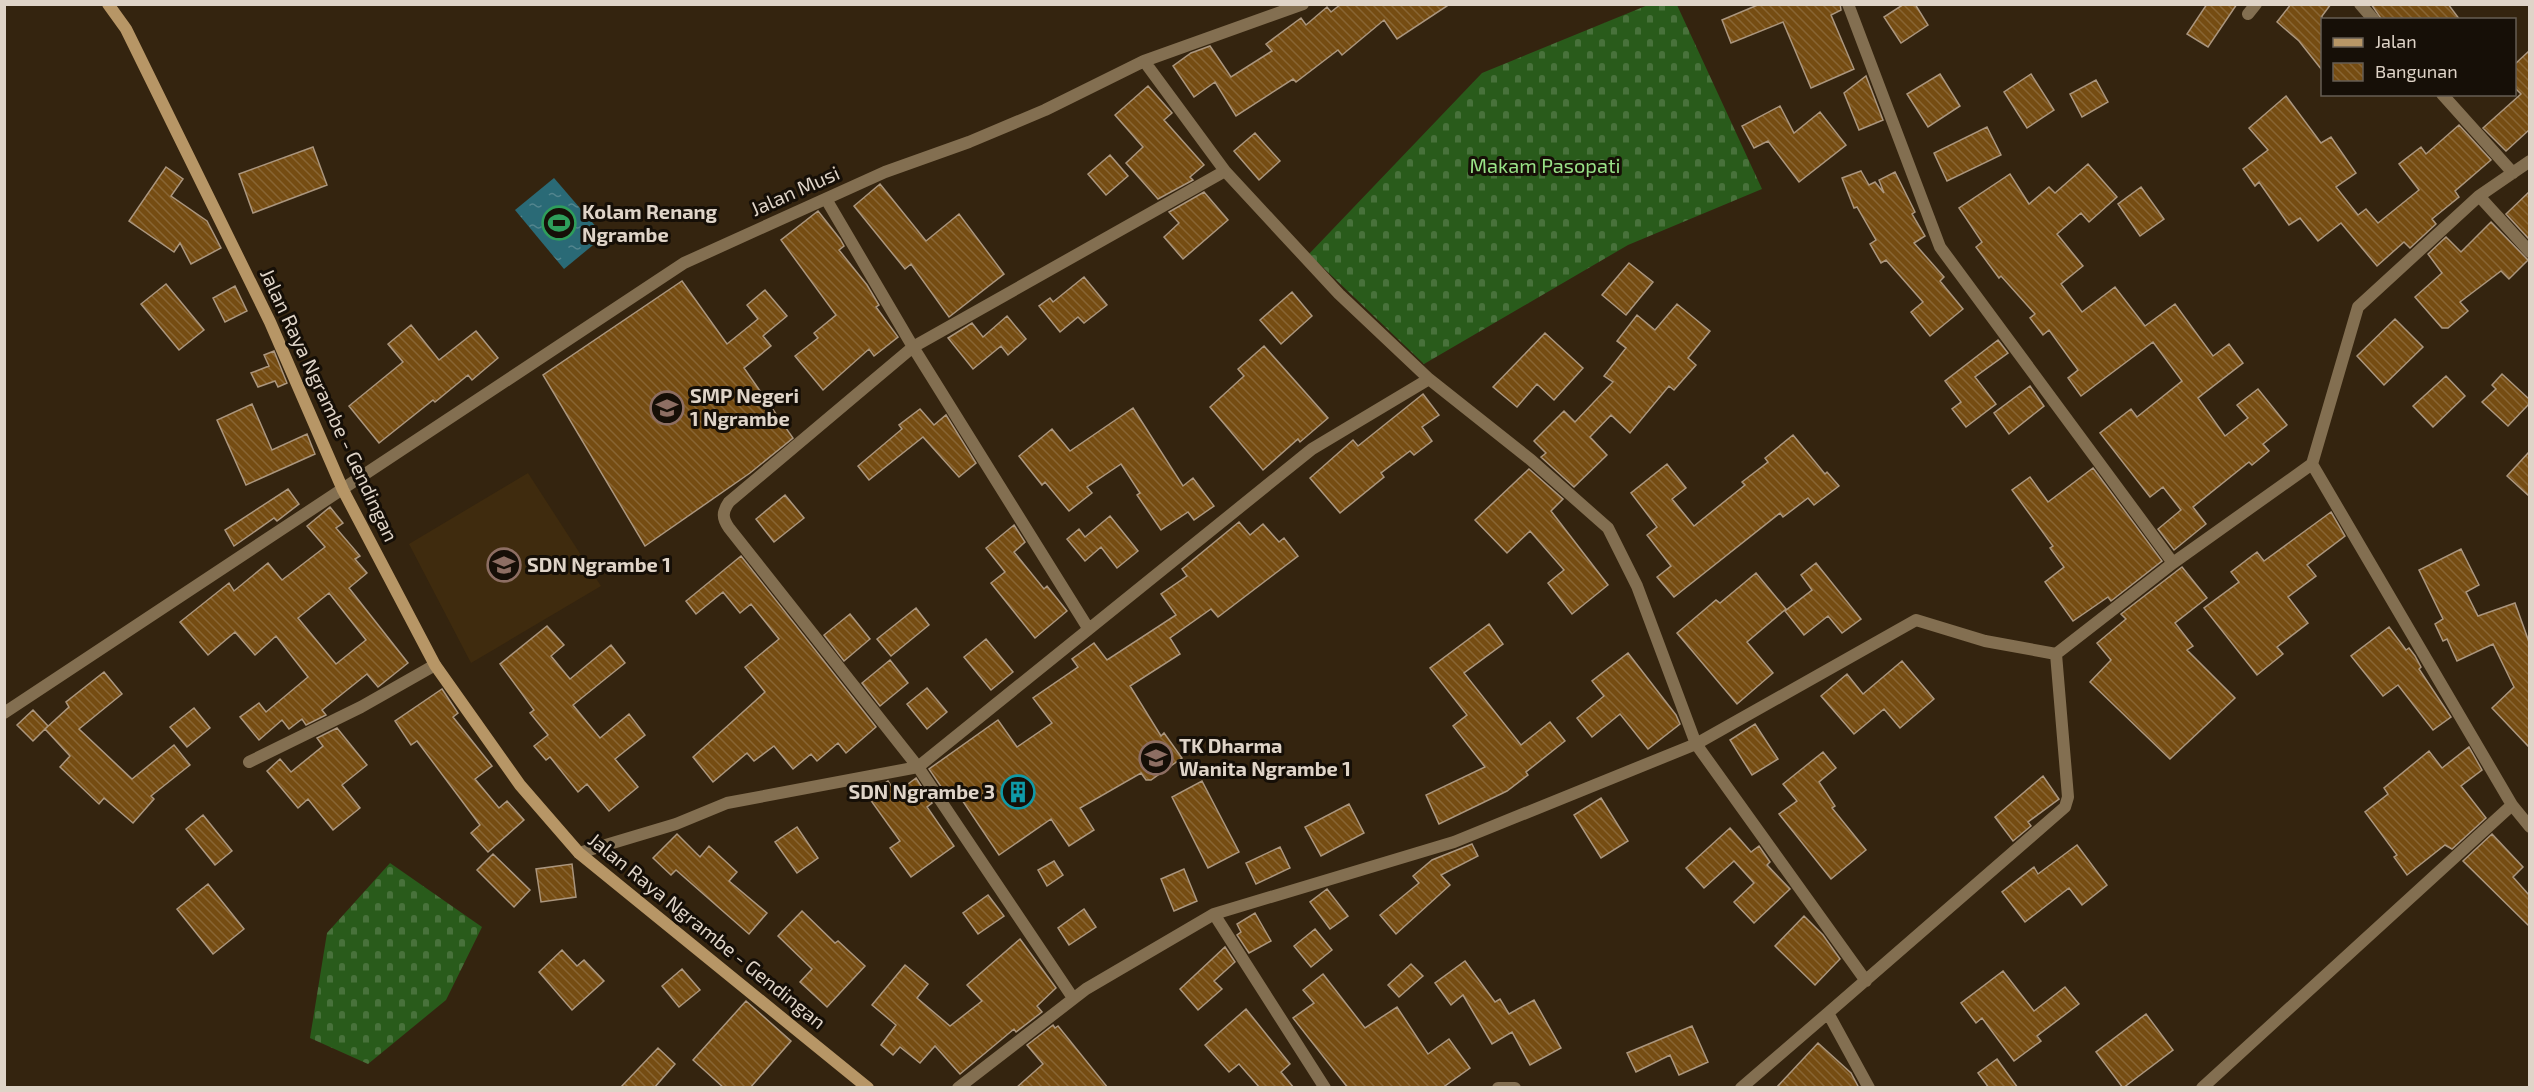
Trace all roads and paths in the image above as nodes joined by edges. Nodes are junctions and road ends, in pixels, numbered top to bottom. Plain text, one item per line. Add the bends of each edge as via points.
1 (108, 4) edge
2 (1303, 4) edge
3 (1848, 4) edge
4 (2360, 4) edge
5 (2372, 18) edge
6 (1144, 61) junction
7 (2444, 96) edge
8 (2529, 161) edge
9 (1225, 171) junction
10 (2513, 173) junction
11 (2478, 196) junction
12 (826, 199) junction
13 (2529, 252) edge
14 (913, 347) junction
15 (1429, 379) junction
16 (2312, 464) junction
17 (343, 490) junction
18 (2173, 563) junction
19 (1088, 628) junction
20 (2056, 654) junction
21 (435, 665) junction
22 (4, 713) edge
23 (1696, 744) junction
24 (249, 762) dead end
25 (918, 767) junction
26 (2512, 805) junction
27 (2529, 827) edge
28 (579, 853) junction
29 (1214, 914) junction
30 (1866, 981) junction
31 (1073, 998) junction
32 (1828, 1013) junction
33 (868, 1088) edge
34 (958, 1088) edge
35 (1325, 1088) edge
36 (1498, 1088) edge
37 (1515, 1088) edge
38 (1740, 1088) edge
39 (1869, 1088) edge
40 (2202, 1088) edge

1 - 17 main road, Jalan Raya Ngrambe - Gendingan via 126,29 270,322
2 - 6 street, Jalan Musi
3 - 18 street via 1940,247
4 - 5 street
6 - 9 street
6 - 12 street, Jalan Musi via 1045,110
7 - 10 street
8 - 10 street
9 - 14 street
9 - 15 street via 1339,294
10 - 11 street
11 - 13 street
11 - 16 street via 2358,307
12 - 14 street
12 - 17 street, Jalan Musi via 684,263
14 - 19 street
14 - 25 street via 729,502 723,512 729,528
15 - 19 street via 1312,448
15 - 23 street via 1531,460 1608,528 1637,586
16 - 18 street
16 - 26 street
17 - 21 main road, Jalan Raya Ngrambe - Gendingan
17 - 22 street, Jalan Musi
18 - 20 street
19 - 25 street
20 - 23 street via 1985,641 1916,620
20 - 30 street via 2068,797 2065,807
21 - 24 street via 361,707
21 - 28 main road, Jalan Raya Ngrambe - Gendingan via 520,785
23 - 29 street via 1454,842
23 - 30 street
25 - 28 street via 727,803 675,824
25 - 31 street
26 - 27 street
26 - 40 street
28 - 33 main road, Jalan Raya Ngrambe - Gendingan
29 - 31 street
29 - 35 street
30 - 32 street
31 - 34 street
32 - 38 street
32 - 39 street
36 - 37 street

